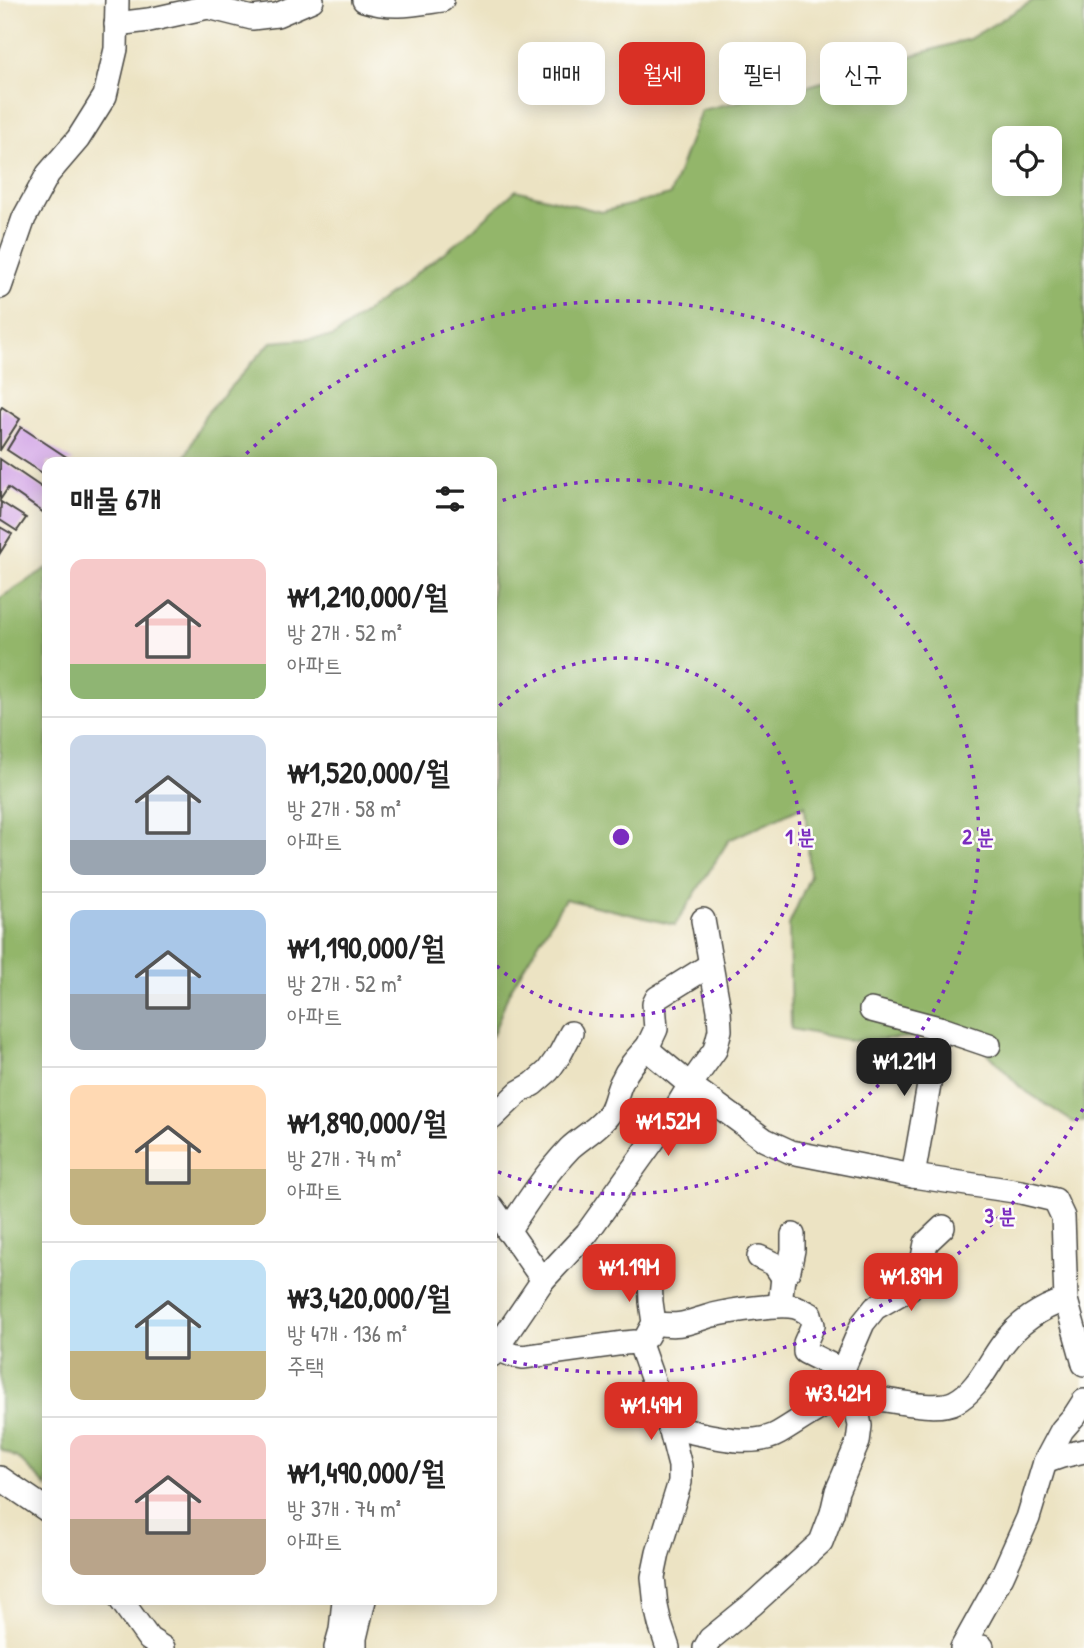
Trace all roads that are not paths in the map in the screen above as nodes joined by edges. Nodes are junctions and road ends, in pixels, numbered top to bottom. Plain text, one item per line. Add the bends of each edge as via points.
1 (117, 0) edge
2 (312, 0) edge
3 (365, 0) edge
4 (442, 0) edge
5 (116, 24) junction
6 (0, 287) edge
7 (703, 920) dead end
8 (710, 965) junction
9 (871, 1010) dead end
10 (939, 1028) junction
11 (571, 1033) dead end
12 (989, 1045) dead end
13 (648, 1046) junction
14 (691, 1085) junction
15 (497, 1113) edge
16 (913, 1175) junction
17 (497, 1214) edge
18 (943, 1227) dead end
19 (508, 1231) junction
20 (793, 1235) dead end
21 (760, 1257) dead end
22 (650, 1275) dead end
23 (783, 1277) junction
24 (543, 1280) junction
25 (1066, 1300) junction
26 (780, 1305) junction
27 (654, 1324) junction
28 (640, 1344) junction
29 (497, 1349) edge
30 (497, 1352) edge
31 (1084, 1364) edge
32 (841, 1374) junction
33 (851, 1396) junction
34 (1084, 1401) edge
35 (669, 1427) junction
36 (1084, 1451) edge
37 (1045, 1462) junction
38 (0, 1478) edge
39 (42, 1507) edge
40 (125, 1605) edge
41 (346, 1605) edge
42 (362, 1605) edge
43 (349, 1645) edge
44 (163, 1648) edge
45 (668, 1648) edge
46 (705, 1648) edge
47 (975, 1648) edge

1 - 5 street
2 - 5 street via 277,15 252,18 208,7
3 - 4 street via 392,6
5 - 6 street via 116,49 105,96 78,139 48,174 23,218
7 - 8 street
8 - 13 street via 657,998 656,1029
8 - 14 street via 720,1030 715,1050
9 - 10 street
10 - 12 street
10 - 16 street
11 - 15 street via 548,1071
13 - 14 street
13 - 19 street via 632,1064 604,1120 556,1164
14 - 16 street via 765,1140 791,1152
14 - 24 street via 587,1233
16 - 25 street via 1055,1200 1063,1217
17 - 19 street
18 - 32 street via 926,1243 919,1277 910,1288 875,1308 863,1323
19 - 24 street
20 - 23 street via 789,1270
21 - 23 street via 774,1264
22 - 27 street
23 - 26 street
24 - 29 street
25 - 31 street
25 - 33 street via 1021,1323 972,1388 954,1403 937,1406
26 - 27 street via 685,1324
26 - 32 street via 810,1314 813,1325 805,1352
27 - 28 street
28 - 30 street via 523,1357
28 - 35 street
32 - 33 street
33 - 35 street via 758,1440
33 - 46 street via 860,1426 858,1442 821,1542
34 - 37 street
35 - 45 street via 680,1482 653,1577
36 - 37 street
37 - 47 street
38 - 39 street
40 - 44 street via 149,1639
41 - 43 street
42 - 43 street

